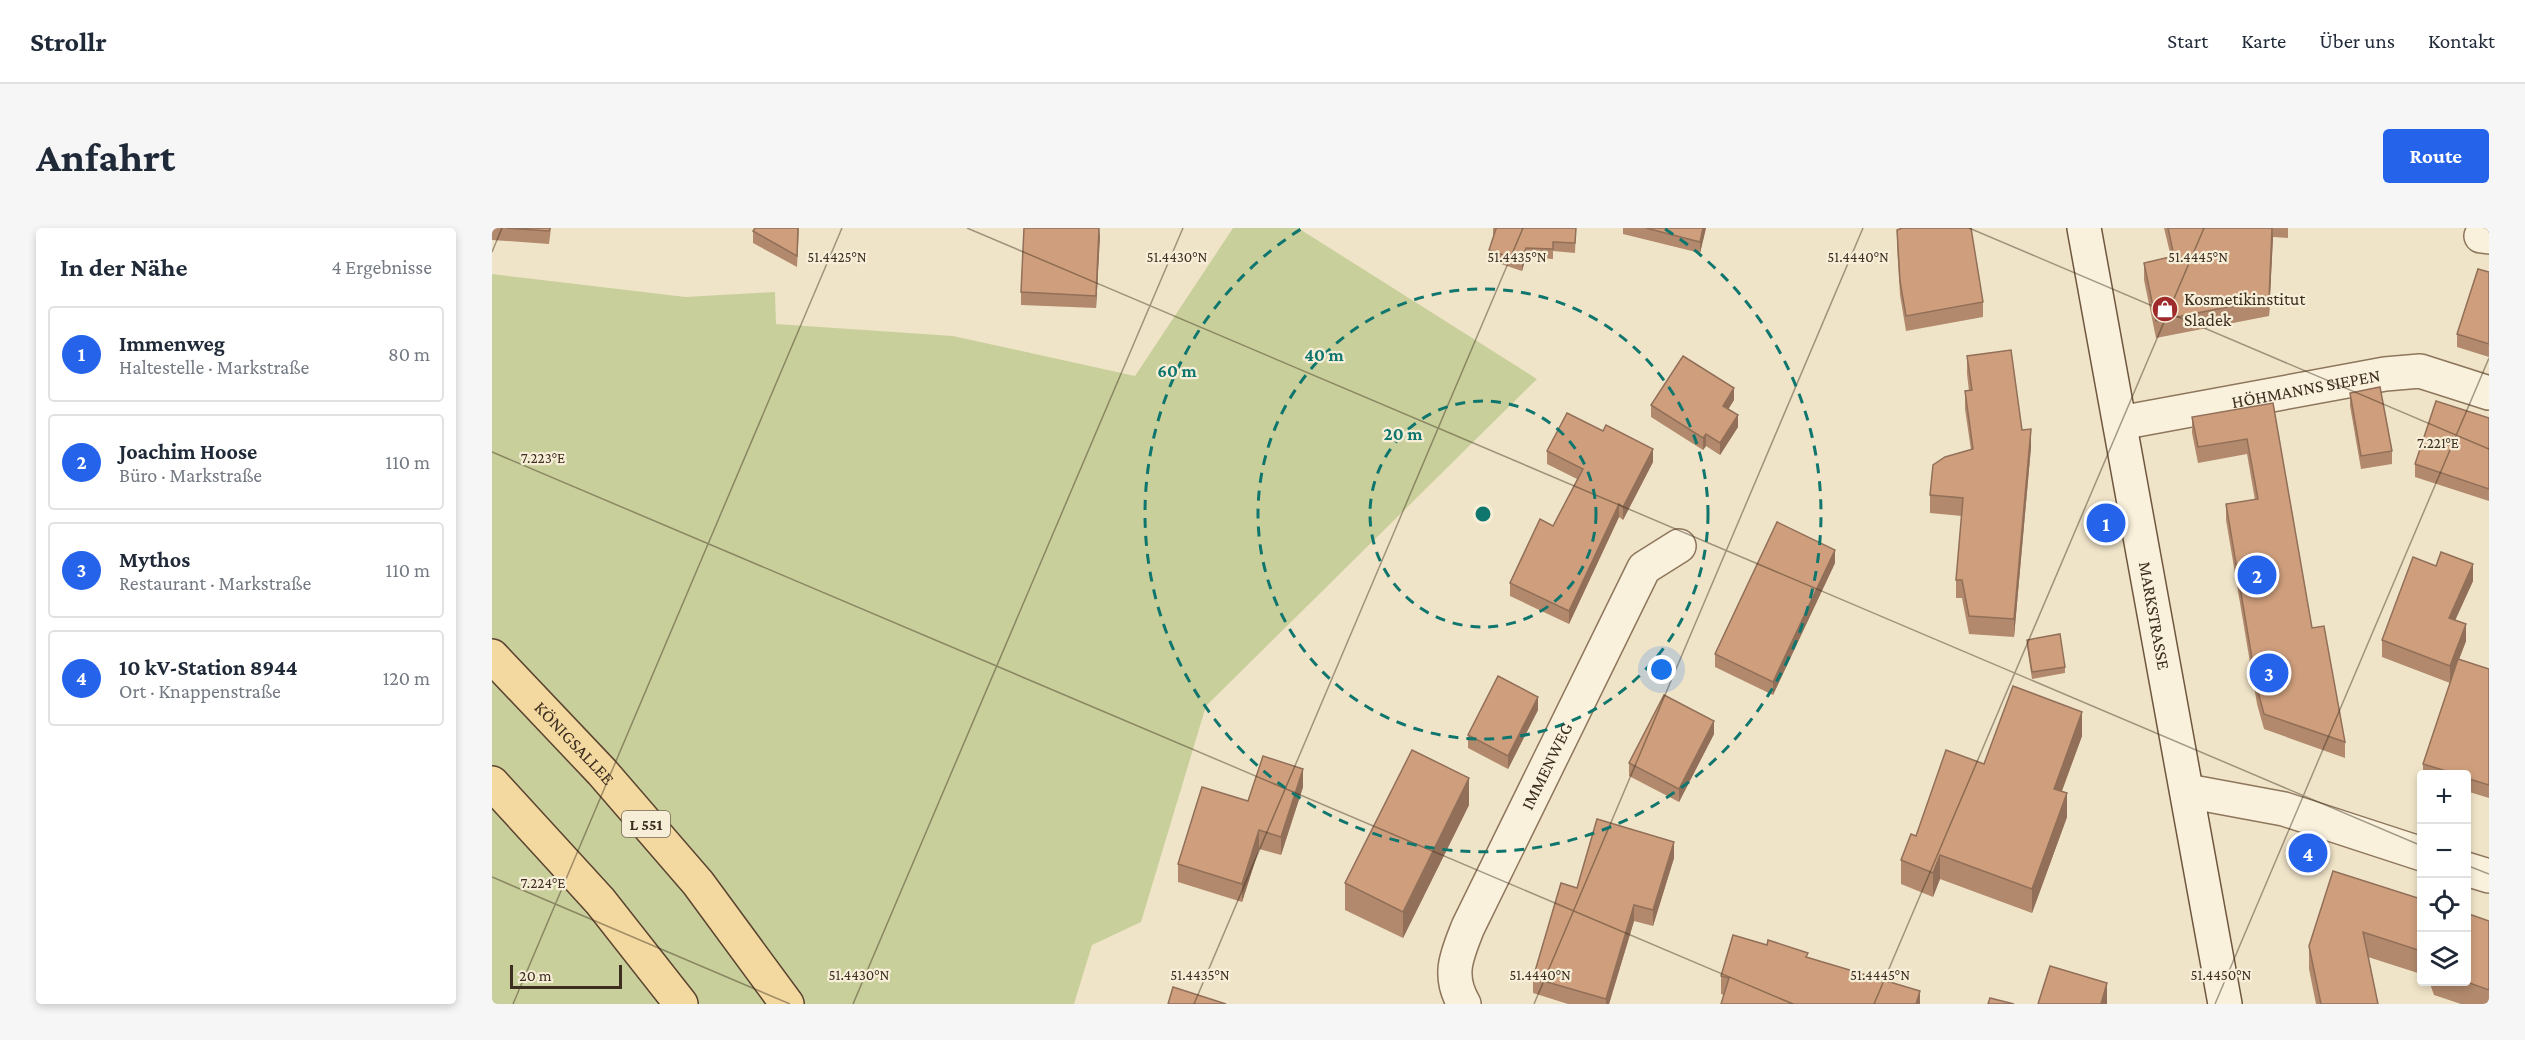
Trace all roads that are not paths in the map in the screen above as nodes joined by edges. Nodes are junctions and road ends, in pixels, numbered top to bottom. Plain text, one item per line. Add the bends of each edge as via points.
1 (2084, 228) edge
2 (2489, 393) edge
3 (2120, 423) junction
4 (1679, 546) dead end
5 (492, 656) edge
6 (492, 783) edge
7 (2187, 791) junction
8 (2417, 853) edge
9 (2471, 871) edge
10 (2489, 876) edge
11 (681, 1004) edge
12 (787, 1004) edge
13 (1464, 1004) edge
14 (2225, 1004) edge

1 - 3 street, MARKSTRASSE
2 - 3 street, HÖHMANNS SIEPEN via 2420,371 2385,374
3 - 7 street, MARKSTRASSE
4 - 13 street, IMMENWEG via 1644,568 1468,927 1454,962 1458,994
5 - 12 main road, KÖNIGSALLEE / L 551 via 602,772 698,883
6 - 11 main road via 600,901
7 - 8 street via 2284,809
7 - 14 street, MARKSTRASSE
9 - 10 street

